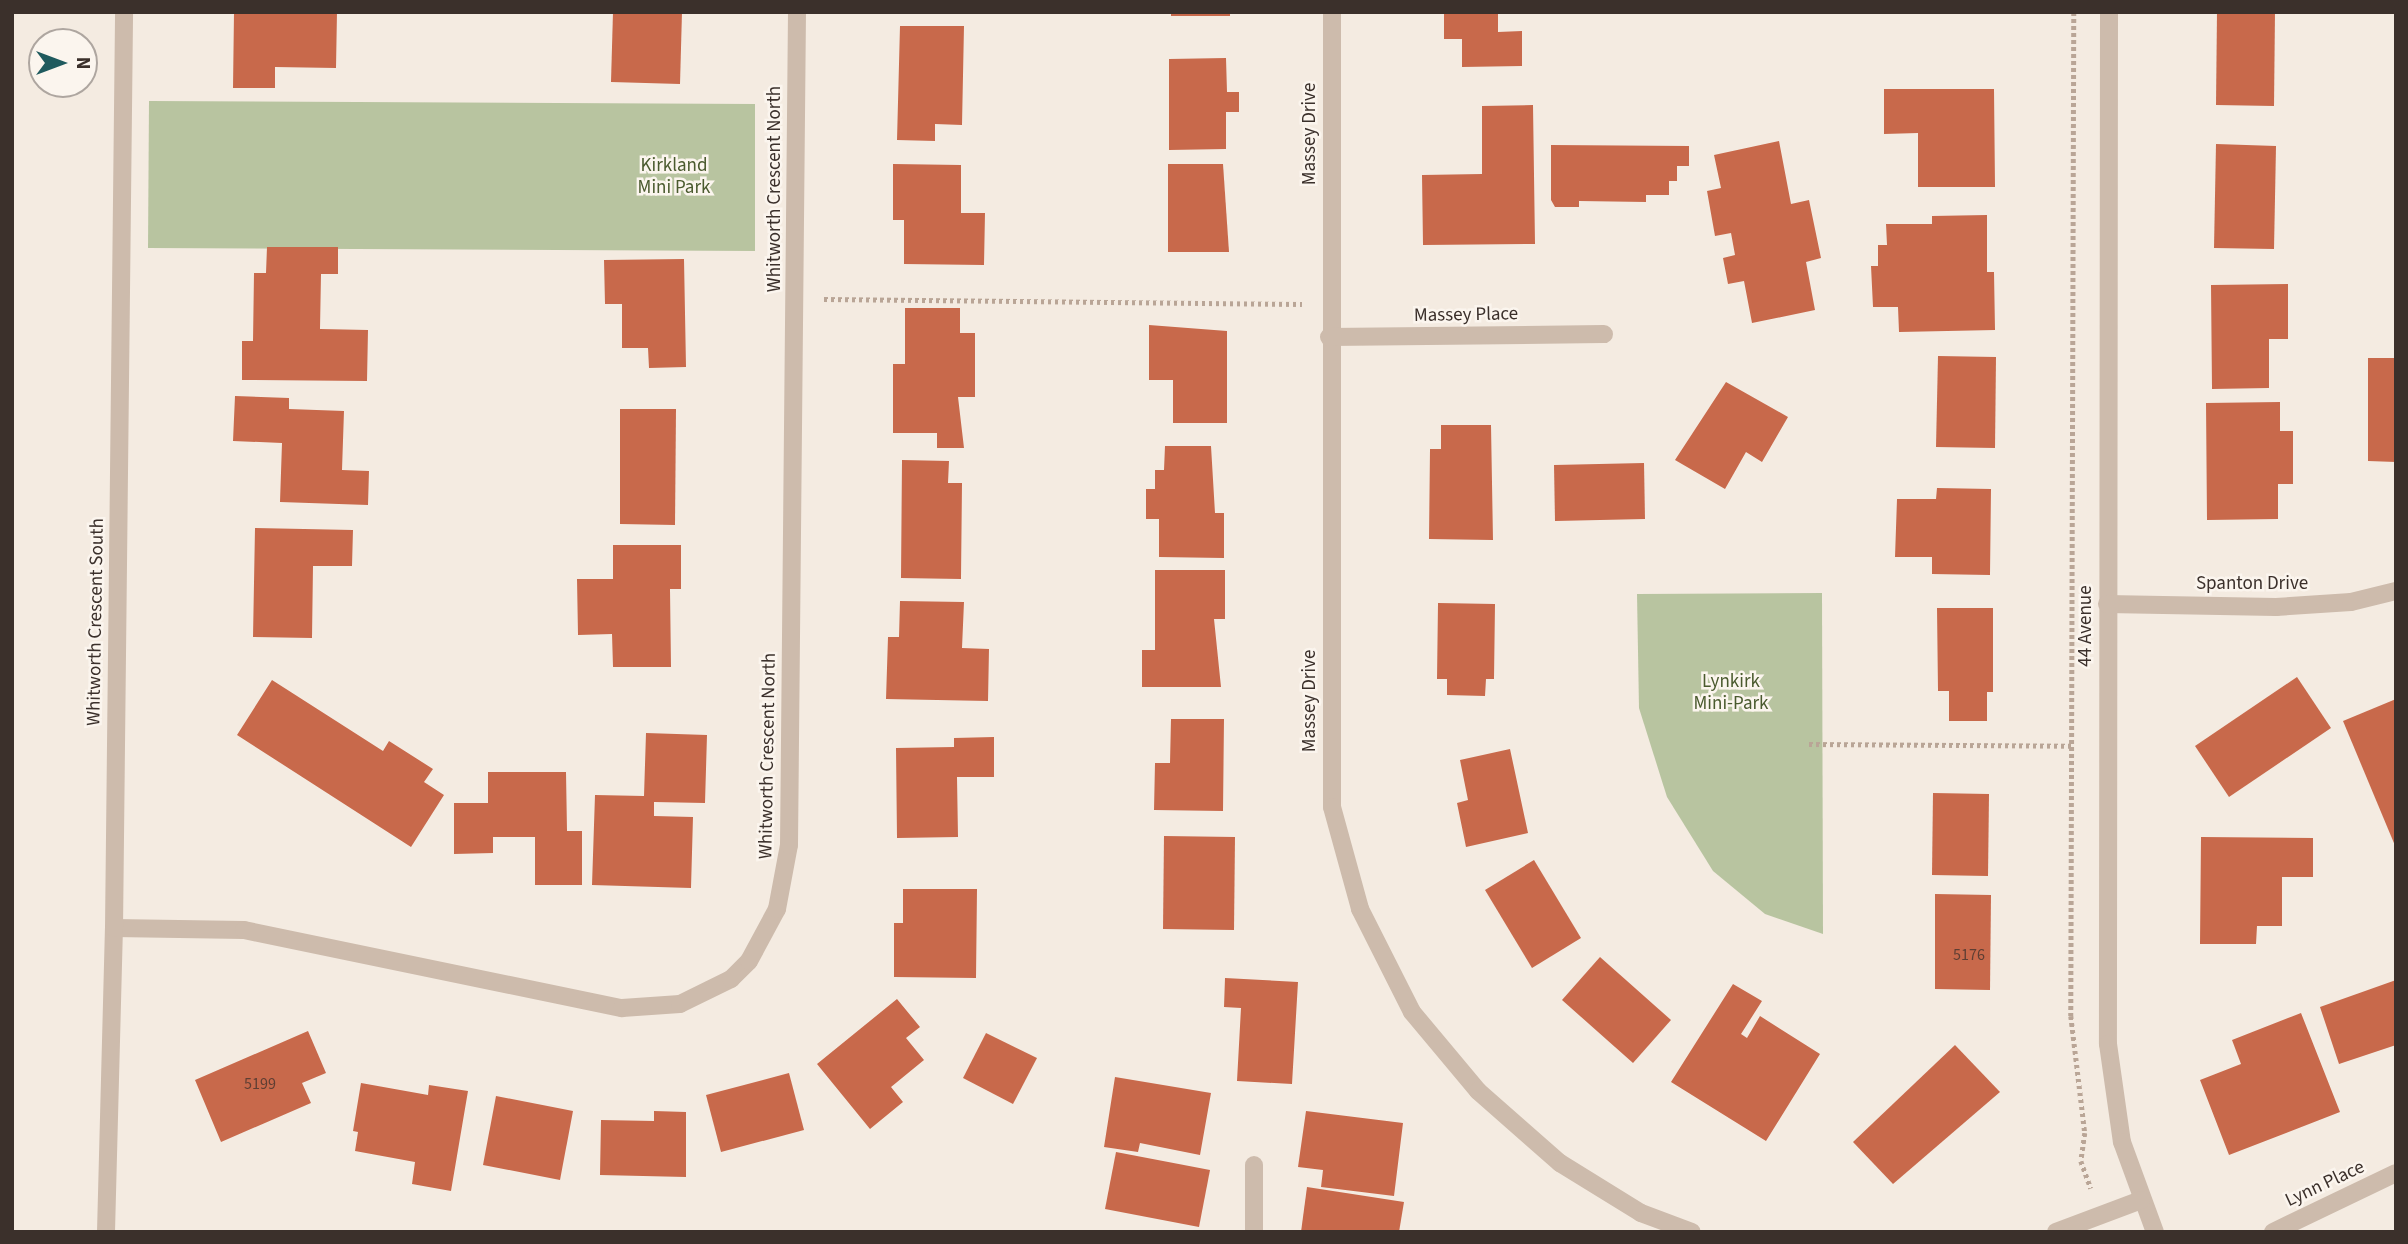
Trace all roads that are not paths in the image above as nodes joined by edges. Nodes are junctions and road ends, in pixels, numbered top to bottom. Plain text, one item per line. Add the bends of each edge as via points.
1 (124, 12) edge
2 (797, 12) edge
3 (1332, 12) edge
4 (2109, 12) edge
5 (1604, 334) dead end
6 (1329, 337) junction
7 (2396, 591) edge
8 (2107, 604) junction
9 (114, 928) junction
10 (1254, 1166) dead end
11 (2396, 1174) edge
12 (2141, 1200) junction
13 (106, 1232) edge
14 (1254, 1232) edge
15 (1692, 1232) edge
16 (2056, 1232) edge
17 (2155, 1232) edge
18 (2273, 1232) edge

1 - 9 street, Whitworth Crescent South
2 - 9 street, Whitworth Crescent North via 789,845 778,909 749,961 731,979 680,1004 622,1008 244,930
3 - 6 street, Massey Drive
4 - 8 street, 44 Avenue
5 - 6 street, Massey Place
6 - 15 street, Massey Drive via 1332,807 1360,909 1412,1012 1478,1091 1560,1163 1641,1213
7 - 8 street, Spanton Drive via 2351,602 2300,606
8 - 12 street, 44 Avenue via 2108,1044 2122,1142
9 - 13 street, Whitworth Crescent South
10 - 14 street
11 - 18 street, Lynn Place
12 - 16 street
12 - 17 street, 44 Avenue

